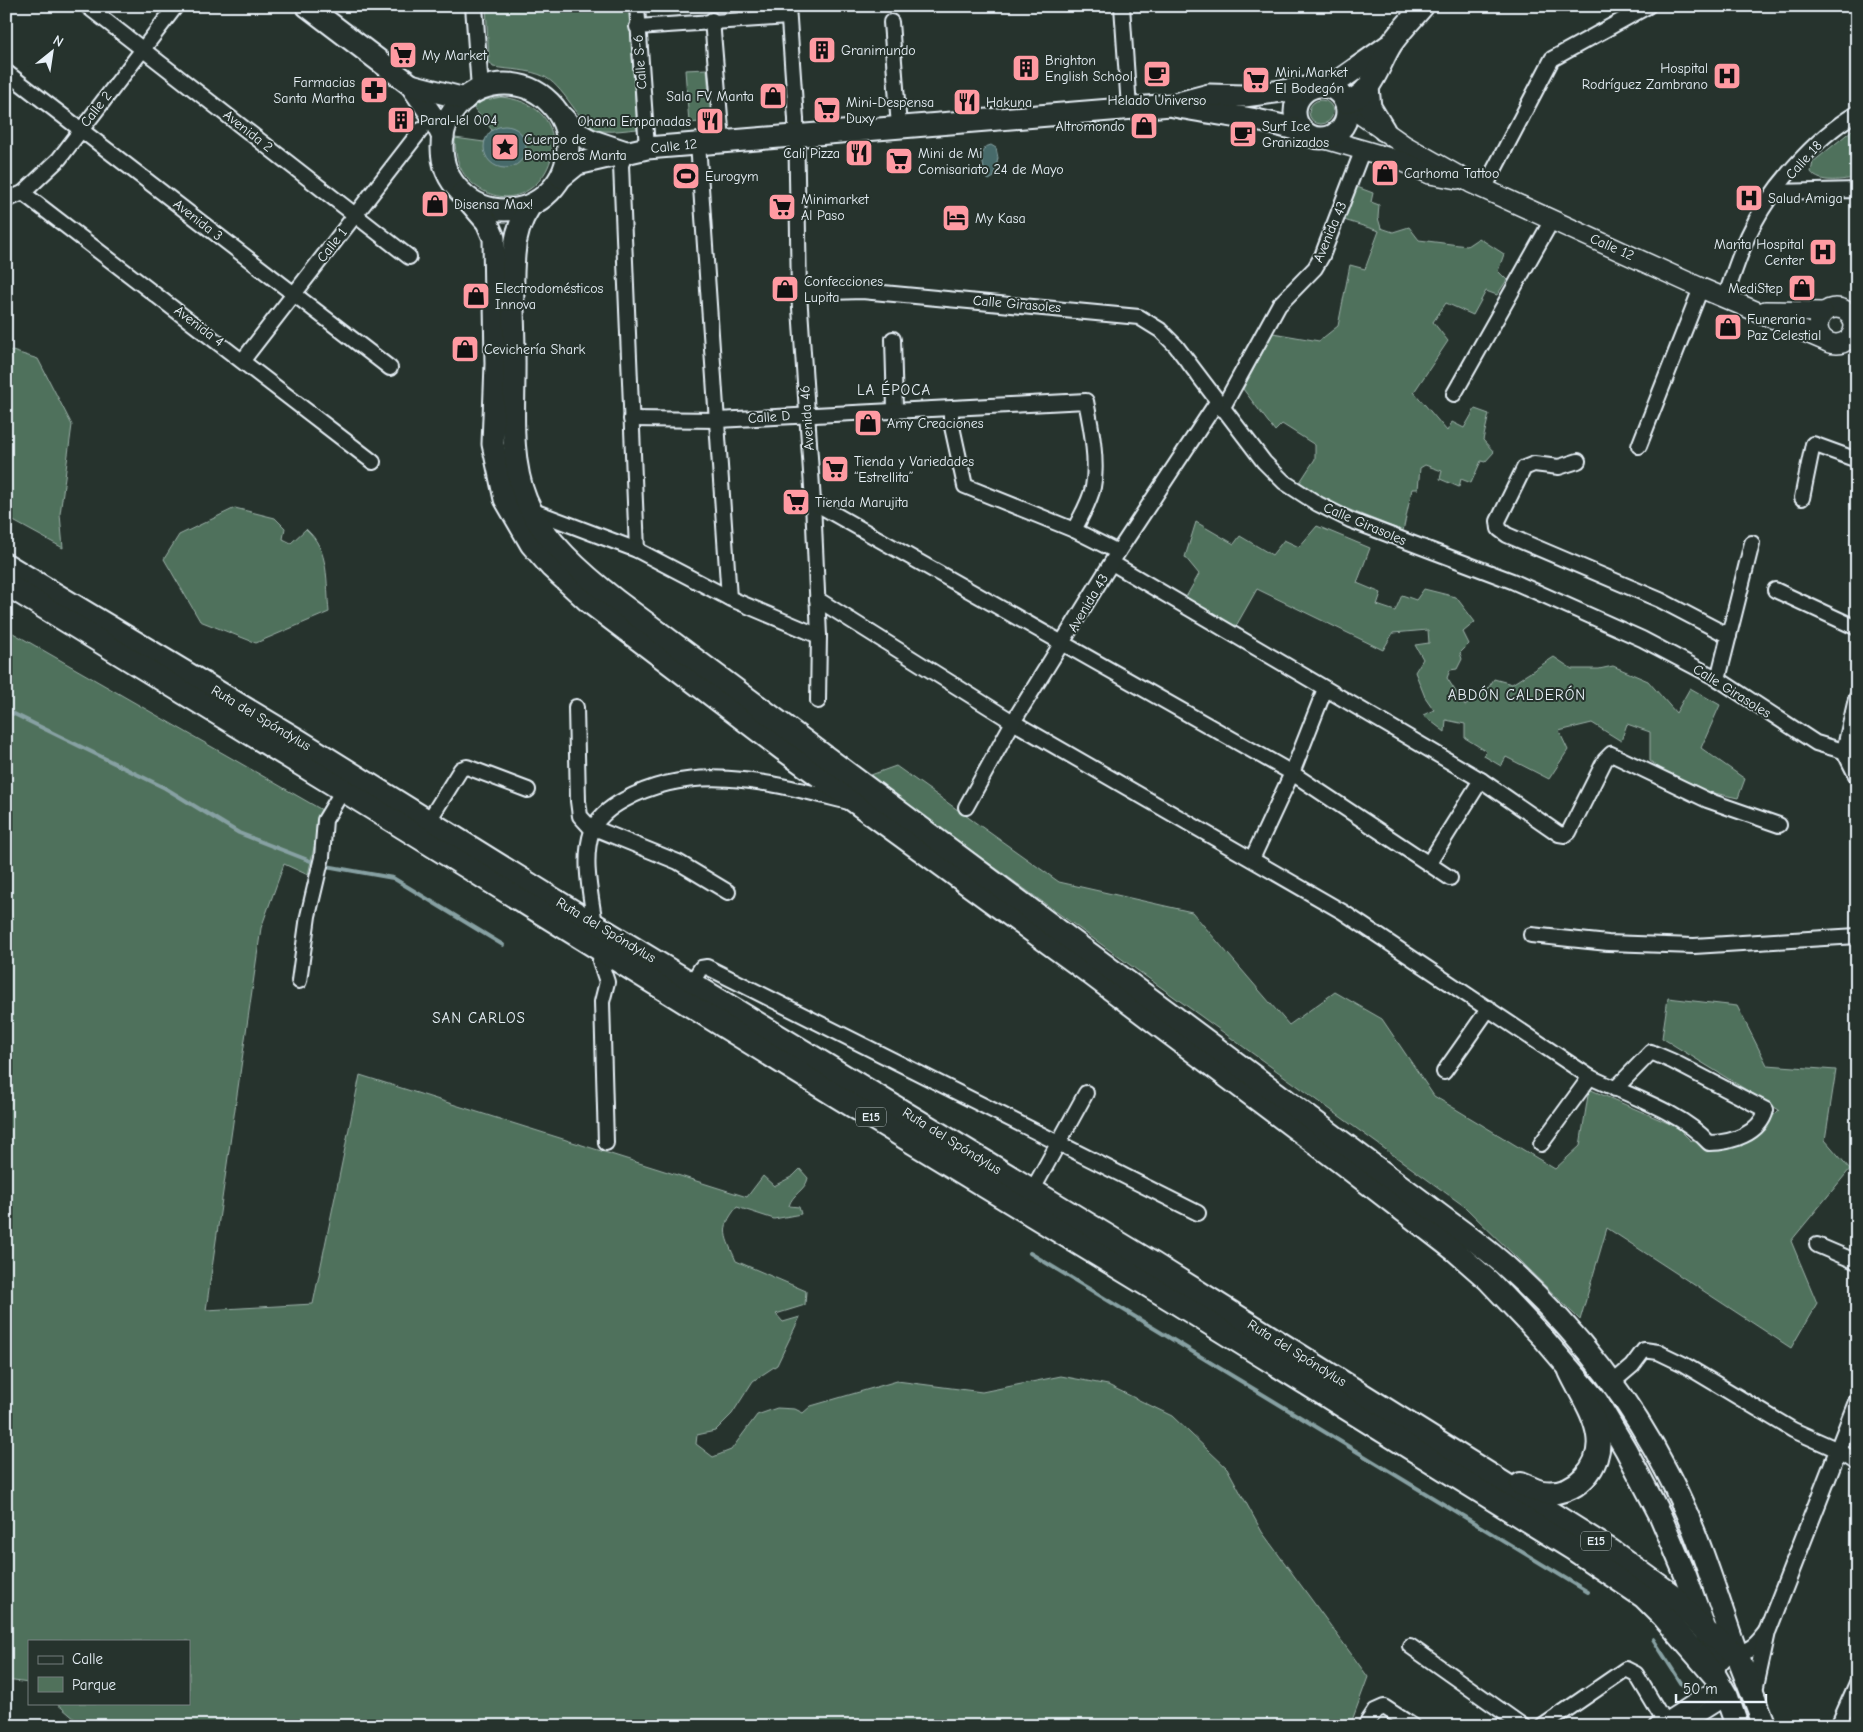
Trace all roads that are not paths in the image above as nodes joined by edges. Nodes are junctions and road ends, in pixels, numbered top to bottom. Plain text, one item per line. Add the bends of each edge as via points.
1 (87, 6) edge
2 (176, 6) edge
3 (307, 6) edge
4 (474, 6) edge
5 (636, 6) edge
6 (1122, 6) edge
7 (1423, 6) edge
8 (1648, 6) edge
9 (788, 12) edge
10 (712, 20) junction
11 (891, 22) dead end
12 (638, 26) junction
13 (1392, 42) junction
14 (143, 49) junction
15 (6, 72) edge
16 (411, 84) junction
17 (1320, 87) junction
18 (1368, 88) junction
19 (472, 94) junction
20 (1346, 103) junction
21 (1172, 106) junction
22 (1129, 108) junction
23 (1857, 113) edge
24 (559, 114) junction
25 (899, 127) junction
26 (80, 130) junction
27 (421, 130) dead end
28 (1384, 130) junction
29 (1304, 132) junction
30 (796, 136) junction
31 (443, 137) junction
32 (1325, 139) junction
33 (722, 141) junction
34 (698, 143) junction
35 (647, 148) junction
36 (1363, 149) junction
37 (626, 152) junction
38 (561, 177) junction
39 (1476, 185) junction
40 (1857, 190) edge
41 (1775, 192) junction
42 (22, 193) junction
43 (462, 194) junction
44 (6, 200) edge
45 (530, 206) junction
46 (356, 215) junction
47 (1552, 220) junction
48 (409, 256) dead end
49 (1701, 288) junction
50 (799, 293) junction
51 (293, 294) junction
52 (1725, 298) junction
53 (1756, 310) junction
54 (1823, 312) junction
55 (1855, 326) edge
56 (893, 339) dead end
57 (1830, 342) junction
58 (1857, 348) edge
59 (243, 360) junction
60 (390, 368) dead end
61 (1454, 394) dead end
62 (1219, 406) junction
63 (951, 408) junction
64 (895, 409) junction
65 (806, 415) junction
66 (632, 419) junction
67 (718, 420) junction
68 (1639, 446) dead end
69 (1857, 460) edge
70 (373, 462) dead end
71 (1578, 462) dead end
72 (1802, 498) dead end
73 (813, 502) junction
74 (531, 510) junction
75 (1074, 530) junction
76 (1752, 543) dead end
77 (637, 550) junction
78 (1115, 558) junction
79 (6, 565) edge
80 (6, 584) edge
81 (1775, 590) dead end
82 (729, 598) junction
83 (817, 599) junction
84 (1857, 628) edge
85 (819, 636) junction
86 (1729, 636) junction
87 (1063, 645) junction
88 (1718, 679) junction
89 (1326, 689) junction
90 (1857, 699) edge
91 (818, 701) dead end
92 (576, 707) dead end
93 (1013, 722) junction
94 (1851, 753) edge
95 (1292, 772) junction
96 (1857, 775) edge
97 (1481, 780) junction
98 (343, 790) junction
99 (528, 790) dead end
100 (859, 805) junction
101 (966, 807) dead end
102 (428, 822) junction
103 (1779, 825) dead end
104 (593, 829) junction
105 (1252, 859) junction
106 (1429, 863) junction
107 (1450, 878) dead end
108 (728, 892) dead end
109 (595, 925) junction
110 (1531, 935) dead end
111 (1857, 936) edge
112 (601, 949) junction
113 (299, 981) dead end
114 (692, 982) junction
115 (1489, 1008) junction
116 (1444, 1072) dead end
117 (1590, 1077) junction
118 (1615, 1089) junction
119 (1086, 1093) dead end
120 (606, 1143) dead end
121 (1059, 1143) junction
122 (1541, 1144) dead end
123 (1032, 1191) junction
124 (1198, 1213) dead end
125 (1817, 1245) dead end
126 (1857, 1262) edge
127 (1570, 1371) junction
128 (1612, 1383) junction
129 (1857, 1402) edge
130 (1838, 1450) junction
131 (1857, 1462) edge
132 (1473, 1464) junction
133 (1706, 1632) junction
134 (1767, 1632) junction
135 (1410, 1646) dead end
136 (1737, 1654) junction
137 (1857, 1683) edge
138 (1721, 1686) junction
139 (1753, 1696) junction
140 (1852, 1706) edge
141 (1698, 1707) junction
142 (1662, 1724) edge
143 (1365, 1726) edge
144 (1413, 1726) edge
145 (1523, 1726) edge
146 (1543, 1726) edge
147 (1681, 1726) edge
148 (1737, 1726) edge
149 (1764, 1726) edge
150 (1838, 1726) edge

1 - 14 street, Avenida 2
2 - 14 street, Calle 2
3 - 16 main road
4 - 19 street
5 - 12 street, Calle S-6
6 - 22 street
7 - 13 main road
8 - 39 street via 1552,59
9 - 10 street
9 - 30 street, Avenida 46
10 - 12 street
10 - 33 street
11 - 25 street
12 - 35 street, Calle S-6
13 - 17 main road via 1360,67
13 - 18 main road
14 - 26 street, Calle 2
14 - 46 street, Avenida 2
15 - 26 street, Avenida 3
16 - 19 main road
16 - 31 main road
17 - 20 main road via 1339,93
17 - 21 main road, Calle 12 via 1244,96 1209,95
17 - 29 main road via 1300,96 1295,111
18 - 20 main road via 1356,100
18 - 28 main road via 1370,106
19 - 24 main road via 495,85 524,87 538,94
19 - 31 main road via 447,122
20 - 28 main road, Calle 12
20 - 32 main road via 1348,112 1344,127
21 - 22 main road, Calle 12
21 - 29 main road, Calle 12 via 1242,116
22 - 25 main road, Calle 12
23 - 41 street, Calle 18 via 1814,146
24 - 37 main road, Calle 12 via 576,132 590,140
24 - 38 main road via 568,146 567,162
25 - 30 main road, Calle 12
26 - 42 street, Calle 2 via 59,158
26 - 51 street, Avenida 3
27 - 46 street, Calle 1
28 - 39 main road, Calle 12
29 - 32 main road
30 - 33 main road, Calle 12
30 - 50 street, Avenida 46
31 - 43 main road via 445,164
32 - 36 main road, Calle 12
33 - 34 main road, Calle 12
34 - 35 main road, Calle 12
34 - 67 street
35 - 37 main road, Calle 12
36 - 39 main road, Calle 12 via 1430,174
36 - 62 street, Avenida 43 via 1322,256 1315,268 1279,305
37 - 38 main road, Calle 12 via 577,164
37 - 66 street via 621,165
38 - 45 main road via 548,194
39 - 47 main road, Calle 12
40 - 41 street
41 - 52 street, Calle 18 via 1748,235
42 - 44 street, Calle 2
42 - 59 street, Avenida 4
43 - 45 main road via 477,204 494,209
43 - 100 main road via 487,222 494,238 496,364 493,444 506,499 532,544 551,567 590,603
45 - 74 main road via 522,218 514,256 514,310 518,477
46 - 48 street, Avenida 2
46 - 51 street, Calle 1
47 - 49 main road, Calle 12
47 - 61 street
49 - 52 main road, Calle 12
49 - 68 street
50 - 62 street, Calle Girasoles via 862,291 1139,317 1160,330 1176,346
50 - 65 street, Avenida 46
51 - 59 street, Calle 1
51 - 60 street, Avenida 3
52 - 53 main road, Calle 12
53 - 54 main road, Calle 12
53 - 57 main road, Calle 12
54 - 55 main road via 1839,308 1849,313
54 - 57 main road via 1817,328 1822,338
55 - 57 main road via 1844,342
56 - 64 street
57 - 58 main road, Calle 12
59 - 70 street, Avenida 4
62 - 78 street, Avenida 43
62 - 88 street, Calle Girasoles via 1284,482 1318,504 1350,520 1512,581 1642,639
63 - 64 street, Calle D
63 - 75 street via 951,422 966,486
63 - 75 street, Calle D via 1086,401 1092,429 1093,486
64 - 65 street, Calle D
65 - 67 street, Calle D
65 - 73 street, Avenida 46
66 - 67 street, Calle D
66 - 77 street
67 - 82 street
69 - 72 street via 1813,444
71 - 86 street via 1559,467 1531,464 1524,468 1498,521 1499,529 1660,600
73 - 83 street, Avenida 46
73 - 87 street
74 - 77 street
74 - 128 main road via 563,554 590,580 1501,1262 1548,1307
75 - 78 street
76 - 86 street
77 - 82 street
78 - 87 street, Avenida 43
78 - 89 street
79 - 102 highway, Ruta del Spóndylus / E15
80 - 98 highway, Ruta del Spóndylus / E15
81 - 84 street
82 - 85 street
83 - 85 street, Avenida 46
83 - 93 street
85 - 91 street, Avenida 46
86 - 88 street
87 - 93 street, Avenida 43
87 - 95 street
88 - 94 street, Calle Girasoles via 1795,732 1816,743
89 - 95 street
89 - 97 street
90 - 94 street
92 - 104 street via 580,816
93 - 101 street, Avenida 43
93 - 105 street
94 - 96 street
95 - 105 street
95 - 106 street
97 - 103 street via 1565,835 1611,754 1707,800
97 - 106 street
98 - 112 highway, Ruta del Spóndylus / E15
98 - 113 street via 325,820 322,857 308,916
99 - 102 street via 467,767 461,769
100 - 104 street via 739,778 690,779 627,798 607,810
100 - 127 main road via 1085,970 1454,1250 1513,1306
102 - 109 highway, Ruta del Spóndylus / E15
104 - 108 street via 678,862
104 - 109 street via 588,846
105 - 115 street via 1343,912
106 - 107 street
109 - 114 highway, Ruta del Spóndylus / E15
110 - 111 street via 1608,943 1694,946
112 - 120 street via 600,961 607,982 602,1002
112 - 138 highway, Ruta del Spóndylus / E15 via 1535,1524 1644,1598
114 - 121 street via 701,968 707,967
114 - 123 highway, Ruta del Spóndylus / E15
115 - 116 street
115 - 117 street
117 - 118 street
117 - 122 street
118 - 118 street via 1666,1113 1699,1132 1709,1143 1727,1143 1749,1131 1764,1119 1766,1110 1651,1052
119 - 121 street
121 - 123 street
121 - 124 street
123 - 132 highway, Ruta del Spóndylus / E15
125 - 126 street
127 - 132 highway via 1596,1424 1598,1436 1596,1458 1580,1483 1562,1491 1541,1492
127 - 133 main road via 1597,1402 1644,1482 1685,1574
128 - 130 street via 1632,1366 1644,1350 1658,1352 1793,1430
128 - 136 main road via 1669,1474 1696,1536
129 - 130 street
130 - 131 street
130 - 134 street
132 - 133 highway, Ruta del Spóndylus / E15 via 1642,1573 1672,1595
133 - 136 highway, Ruta del Spóndylus / E15
133 - 138 main road
134 - 136 street via 1752,1648
134 - 139 street
135 - 145 street
136 - 138 street via 1718,1662
136 - 139 highway
137 - 140 street
138 - 141 street
138 - 148 highway, Ruta del Spóndylus / E15
139 - 149 highway
140 - 150 street
141 - 142 street
141 - 147 street
142 - 146 street via 1636,1674 1626,1669
143 - 144 street via 1375,1711 1384,1707

